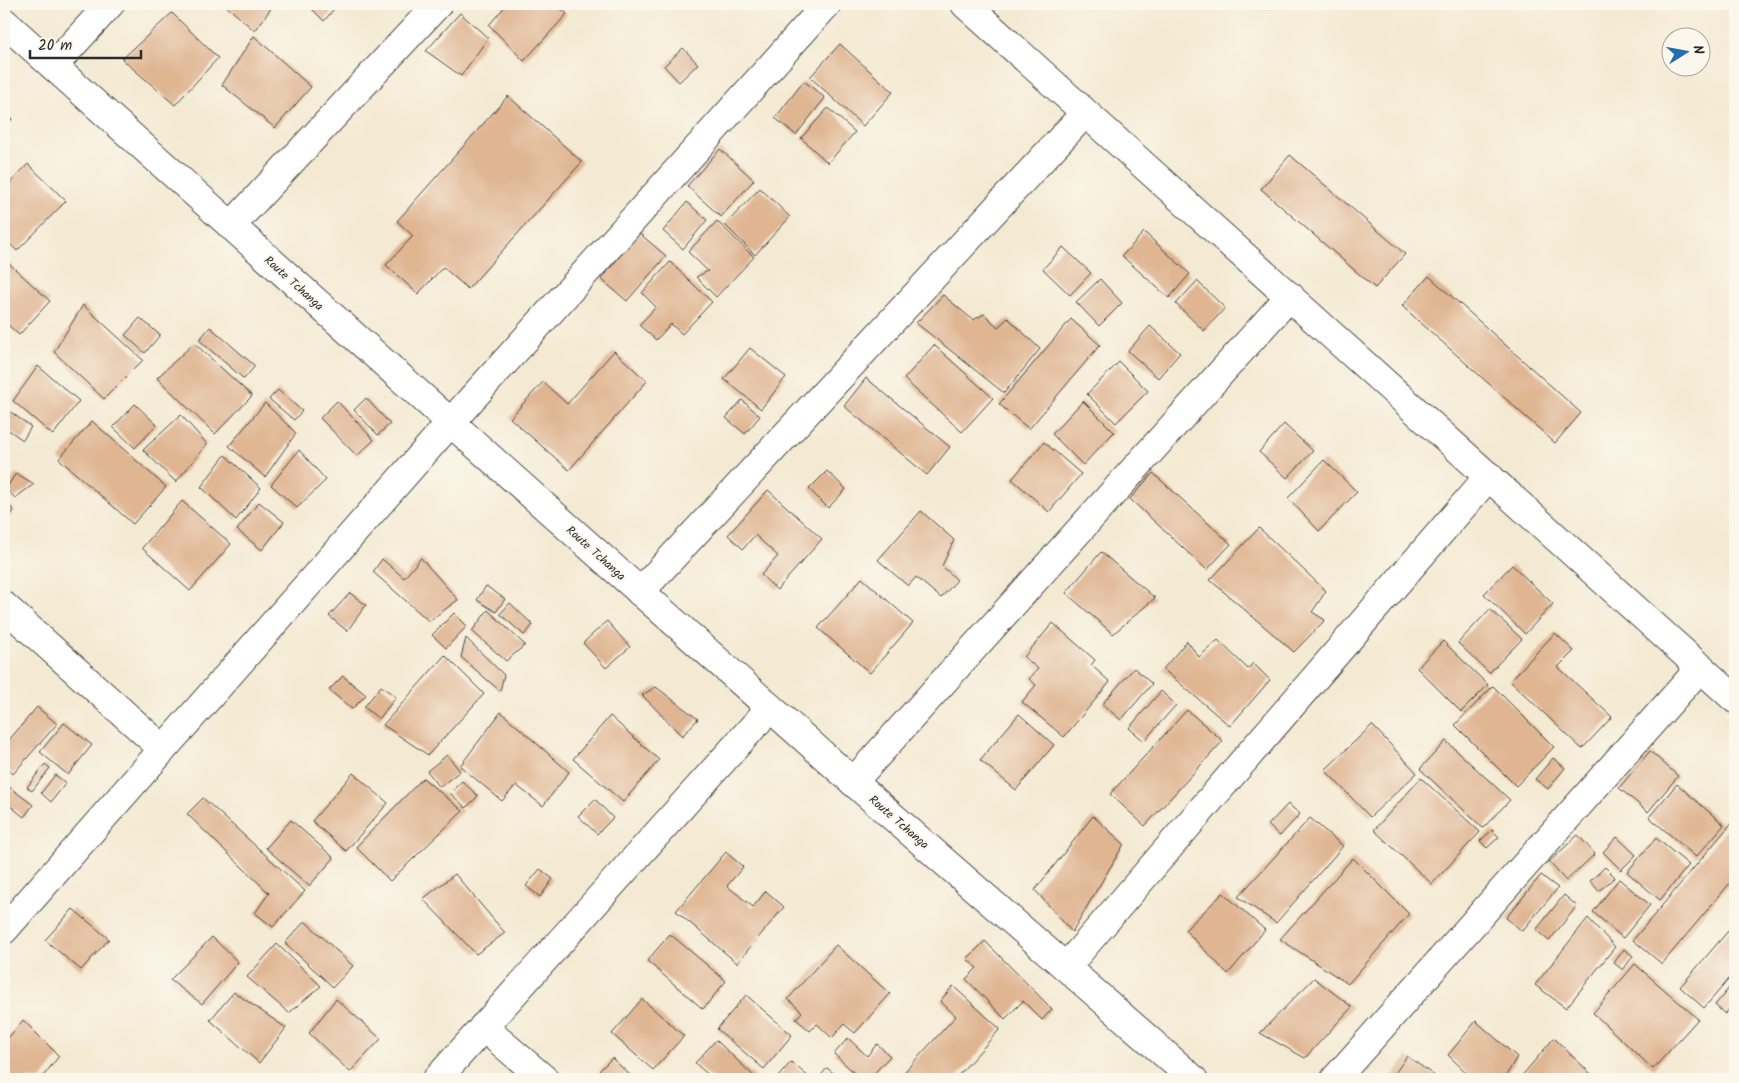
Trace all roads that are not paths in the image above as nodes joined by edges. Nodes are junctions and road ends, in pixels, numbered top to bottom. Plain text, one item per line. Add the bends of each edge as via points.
1 (110, 4) edge
2 (438, 4) edge
3 (827, 4) edge
4 (965, 4) edge
5 (4, 22) edge
6 (53, 66) junction
7 (1085, 112) junction
8 (231, 226) junction
9 (1290, 296) junction
10 (450, 423) junction
11 (1489, 476) junction
12 (640, 592) junction
13 (4, 606) edge
14 (1701, 667) junction
15 (1735, 699) edge
16 (770, 708) junction
17 (163, 749) junction
18 (853, 782) junction
19 (4, 930) edge
20 (1066, 967) junction
21 (483, 1027) junction
22 (437, 1079) edge
23 (544, 1079) edge
24 (1193, 1079) edge
25 (1335, 1079) edge

1 - 6 street
2 - 8 street
3 - 10 street
4 - 7 street
5 - 6 street, Route Tchanga
6 - 8 street, Route Tchanga
7 - 9 street
7 - 12 street
8 - 10 street, Route Tchanga
9 - 11 street
9 - 18 street
10 - 12 street, Route Tchanga
10 - 17 street
11 - 14 street
11 - 20 street
12 - 16 street, Route Tchanga
13 - 17 street
14 - 15 street
14 - 25 street
16 - 18 street, Route Tchanga
16 - 21 street
17 - 19 street
18 - 20 street, Route Tchanga
20 - 24 street, Route Tchanga
21 - 22 street
21 - 23 street

